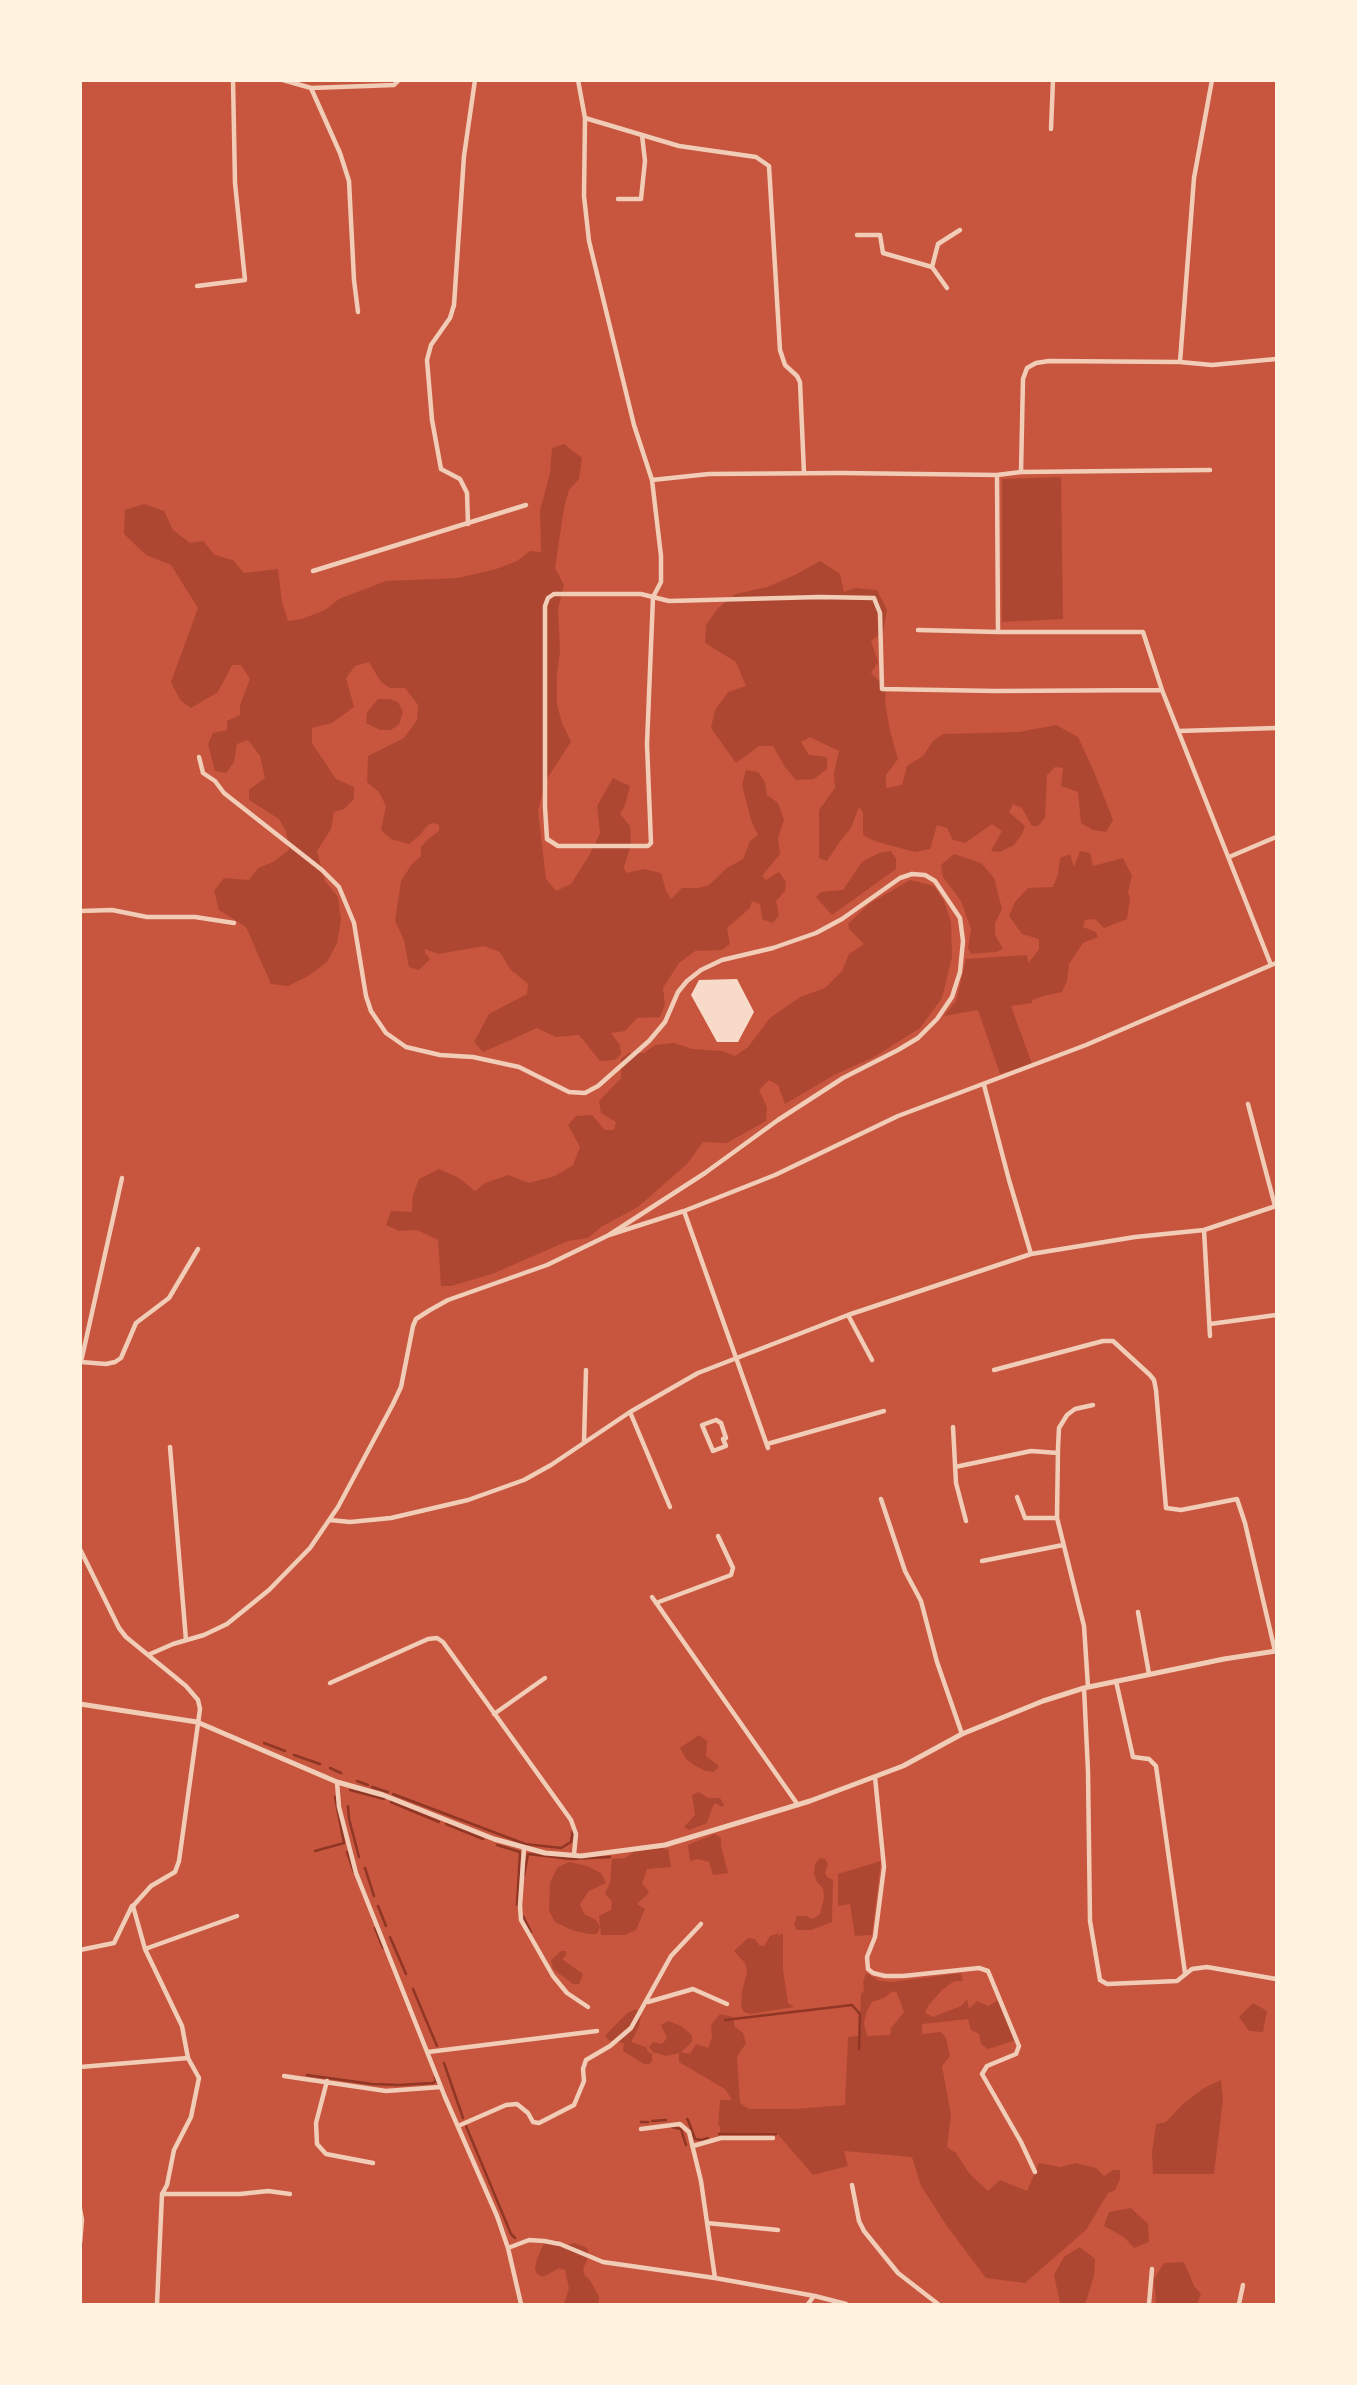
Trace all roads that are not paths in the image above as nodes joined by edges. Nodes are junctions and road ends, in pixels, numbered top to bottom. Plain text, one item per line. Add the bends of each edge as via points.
1 (233, 80) edge
2 (283, 80) edge
3 (399, 80) edge
4 (475, 80) edge
5 (578, 80) edge
6 (1053, 80) edge
7 (1212, 80) edge
8 (311, 88) junction
9 (585, 118) junction
10 (1051, 129) dead end
11 (642, 135) junction
12 (618, 199) dead end
13 (960, 230) dead end
14 (858, 235) dead end
15 (932, 267) junction
16 (197, 286) dead end
17 (947, 288) dead end
18 (358, 312) dead end
19 (1276, 359) edge
20 (1180, 362) junction
21 (1210, 470) dead end
22 (1021, 472) junction
23 (804, 473) junction
24 (997, 475) junction
25 (652, 480) junction
26 (526, 505) dead end
27 (468, 524) junction
28 (313, 570) dead end
29 (653, 597) junction
30 (918, 630) dead end
31 (998, 632) junction
32 (1162, 690) junction
33 (1276, 729) edge
34 (1179, 731) junction
35 (199, 757) dead end
36 (1276, 837) edge
37 (1229, 858) junction
38 (80, 911) edge
39 (234, 923) dead end
40 (1274, 964) edge
41 (984, 1085) junction
42 (1248, 1104) dead end
43 (122, 1178) dead end
44 (1276, 1206) edge
45 (684, 1211) junction
46 (1204, 1230) junction
47 (609, 1236) junction
48 (198, 1249) dead end
49 (1031, 1254) junction
50 (848, 1315) junction
51 (1276, 1315) edge
52 (1210, 1324) junction
53 (1210, 1336) dead end
54 (736, 1358) junction
55 (872, 1360) dead end
56 (81, 1362) edge
57 (586, 1370) dead end
58 (994, 1370) dead end
59 (1093, 1405) dead end
60 (884, 1411) dead end
61 (630, 1412) junction
62 (721, 1423) joint
63 (953, 1427) dead end
64 (584, 1443) junction
65 (170, 1447) dead end
66 (1058, 1453) junction
67 (955, 1467) junction
68 (1017, 1497) dead end
69 (881, 1499) dead end
70 (670, 1507) dead end
71 (1057, 1518) junction
72 (330, 1520) junction
73 (967, 1521) dead end
74 (718, 1536) dead end
75 (1063, 1545) junction
76 (80, 1549) edge
77 (982, 1561) dead end
78 (652, 1597) dead end
79 (656, 1603) junction
80 (1138, 1612) dead end
81 (186, 1640) junction
82 (1276, 1651) edge
83 (148, 1655) junction
84 (1149, 1674) junction
85 (545, 1678) dead end
86 (1116, 1680) junction
87 (330, 1683) dead end
88 (1086, 1688) junction
89 (80, 1704) edge
90 (494, 1714) junction
91 (197, 1722) junction
92 (962, 1734) junction
93 (875, 1777) junction
94 (337, 1782) junction
95 (797, 1805) junction
96 (524, 1848) junction
97 (573, 1854) junction
98 (133, 1906) junction
99 (237, 1916) dead end
100 (701, 1924) dead end
101 (145, 1949) junction
102 (80, 1950) edge
103 (1185, 1973) junction
104 (1276, 1979) edge
105 (647, 2003) junction
106 (726, 2004) dead end
107 (588, 2007) dead end
108 (597, 2031) dead end
109 (428, 2052) junction
110 (188, 2058) junction
111 (80, 2067) edge
112 (284, 2076) dead end
113 (327, 2081) junction
114 (441, 2087) junction
115 (458, 2126) junction
116 (641, 2129) dead end
117 (773, 2138) dead end
118 (693, 2146) junction
119 (373, 2163) dead end
120 (1035, 2172) dead end
121 (852, 2185) dead end
122 (162, 2194) junction
123 (290, 2194) dead end
124 (80, 2210) edge
125 (708, 2223) junction
126 (778, 2230) dead end
127 (80, 2243) edge
128 (508, 2248) junction
129 (1152, 2269) dead end
130 (715, 2278) junction
131 (1242, 2285) dead end
132 (815, 2295) junction
133 (157, 2305) edge
134 (521, 2305) edge
135 (808, 2305) edge
136 (846, 2305) edge
137 (938, 2305) edge
138 (1149, 2305) edge
139 (1239, 2305) edge

1 - 16 street via 235,183 245,279
2 - 8 street
3 - 8 street via 394,85
4 - 27 street via 464,156 454,305 431,345 427,366 441,469 460,479 467,493
5 - 9 street
6 - 10 street
7 - 20 street via 1194,178
8 - 18 street via 349,181
9 - 11 street
9 - 25 street via 584,196 589,241
11 - 12 street via 641,199
11 - 23 street via 679,146 756,157 769,166 780,350 785,365 800,382
13 - 15 street via 938,244
14 - 15 street via 880,236 883,253
15 - 17 street
19 - 20 street via 1212,365
20 - 22 street via 1049,361 1027,368
21 - 22 street
22 - 24 street
23 - 24 street
23 - 25 street
24 - 31 street
25 - 29 street via 661,556 661,582
26 - 27 street
27 - 28 street
29 - 29 street via 554,594 548,598 545,807 547,839 558,846 645,847 651,843 647,744
29 - 32 street via 669,601 874,598 880,613 882,689
30 - 31 street
31 - 32 street via 1143,632
32 - 34 street
33 - 34 street
34 - 37 street
35 - 47 street via 203,774 339,887 354,923 366,996 386,1033 406,1047 519,1067 569,1092 585,1093 598,1086 649,1041 665,1022 678,992 701,970 816,933 900,878 925,875 935,881 960,918 962,941 952,998 937,1019 918,1038 843,1078
36 - 37 street
37 - 40 street
38 - 39 street
40 - 41 street
41 - 45 street via 898,1116 785,1170
41 - 49 street
42 - 44 street
43 - 56 street
44 - 46 street
45 - 47 street
45 - 54 street
46 - 49 street
46 - 52 street
47 - 72 street via 548,1265 448,1300 416,1319 394,1404
48 - 56 street via 169,1298 136,1324 121,1358 106,1364
49 - 50 street
50 - 54 street
50 - 55 street
51 - 52 street
52 - 53 street
54 - 60 street via 767,1446
54 - 61 street via 698,1373
57 - 64 street
58 - 82 street via 1113,1341 1150,1375 1156,1390 1166,1508 1181,1510 1237,1499
59 - 66 street via 1067,1415 1059,1429
61 - 64 street
61 - 70 street
62 - 62 street via 726,1446 713,1451 702,1425 716,1420
63 - 67 street
64 - 72 street via 524,1479 468,1500 391,1518
65 - 81 street
66 - 67 street via 1031,1451
66 - 71 street
67 - 73 street
68 - 71 street via 1025,1518
69 - 92 street via 905,1572 921,1601
71 - 75 street
72 - 81 street via 270,1590 227,1623
74 - 79 street via 732,1575
75 - 77 street
75 - 88 street via 1084,1626
76 - 83 street via 118,1628
78 - 79 street
79 - 95 street
80 - 84 street
81 - 83 street
82 - 84 street
83 - 91 street via 193,1693 200,1709
84 - 86 street
85 - 90 street
86 - 88 street
86 - 103 street via 1133,1757 1149,1759 1156,1766
87 - 90 street via 437,1637
88 - 92 street
88 - 103 street via 1090,1921 1100,1980 1107,1984 1177,1981
89 - 91 street
90 - 97 street via 571,1820 576,1834
91 - 94 street
91 - 98 street via 179,1861 174,1872 151,1886
92 - 93 street
93 - 95 street
93 - 120 street via 884,1867 868,1969 885,1976 988,1971 1019,2046 1016,2054 987,2066 982,2074
94 - 96 street
94 - 109 street via 356,1872
95 - 97 street via 665,1845
96 - 97 street
96 - 107 street via 522,1920 560,1985
98 - 101 street
98 - 102 street via 114,1944
99 - 101 street
100 - 105 street via 671,1956
101 - 110 street via 182,2026
103 - 104 street via 1206,1968
105 - 106 street via 693,1989
105 - 115 street via 631,2028 586,2060 574,2105 539,2123 517,2104 506,2105
108 - 109 street
109 - 114 street
110 - 111 street
110 - 122 street via 199,2078 195,2100
112 - 113 street
113 - 114 street via 386,2091
113 - 119 street via 316,2123 317,2144 326,2154
114 - 115 street
115 - 128 street
116 - 118 street via 684,2125
117 - 118 street via 721,2138
118 - 125 street
121 - 137 street via 864,2231 898,2273
122 - 123 street
122 - 133 street
124 - 127 street
125 - 126 street
125 - 130 street
128 - 130 street via 529,2240 544,2241 603,2262
128 - 134 street
129 - 138 street
130 - 132 street
131 - 139 street
132 - 135 street
132 - 136 street

